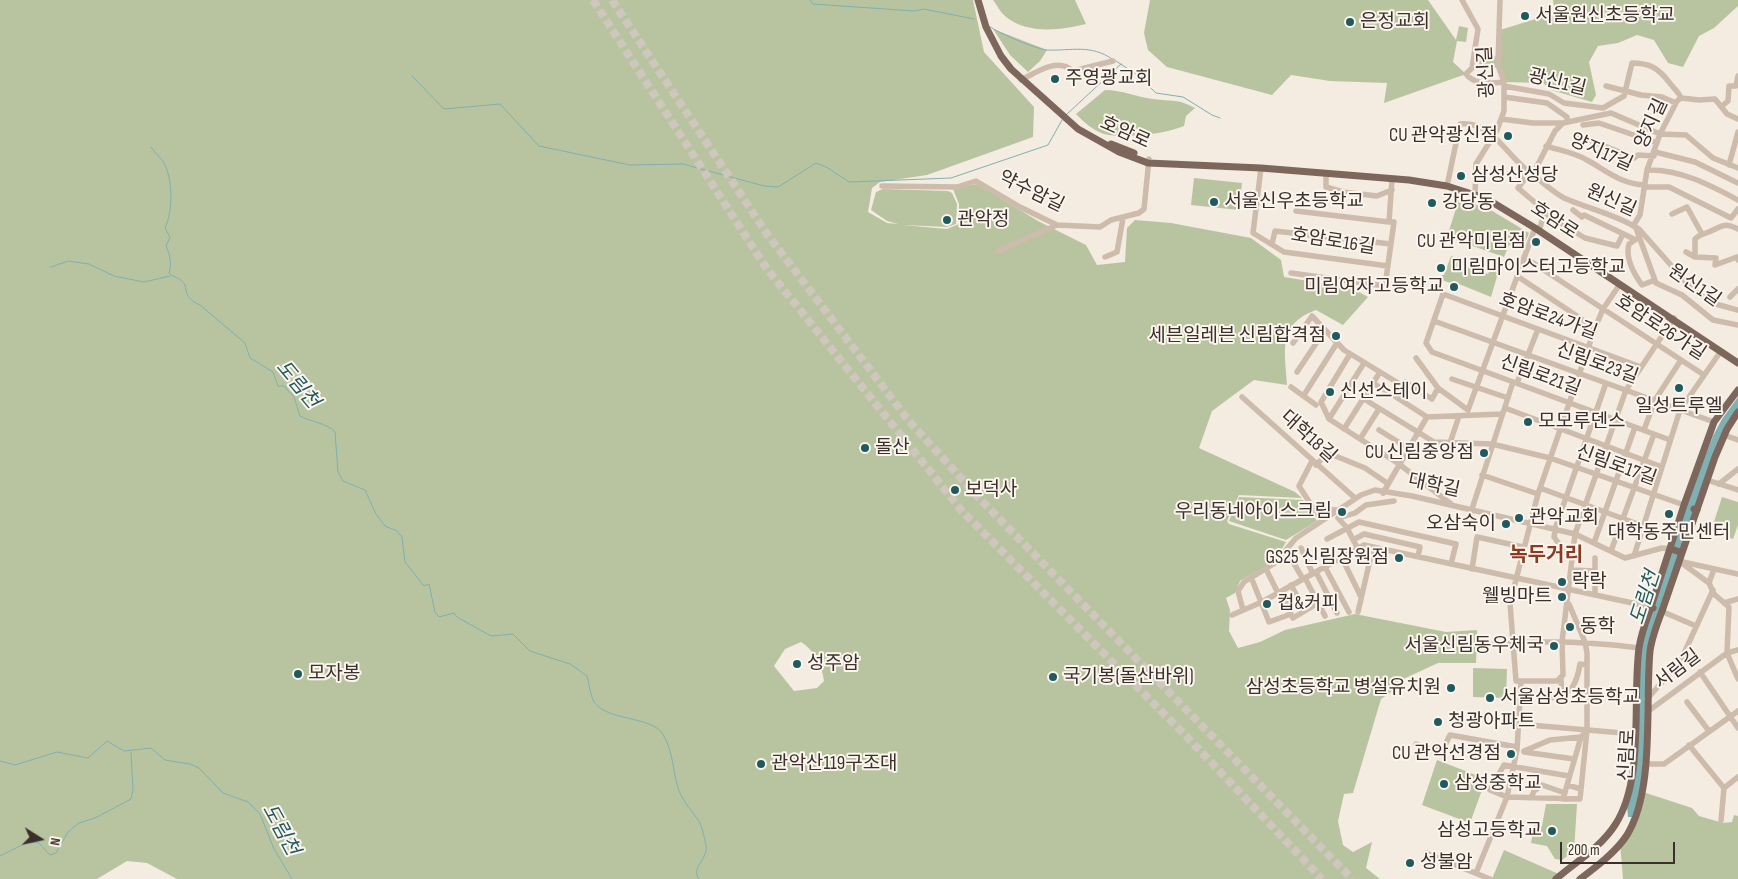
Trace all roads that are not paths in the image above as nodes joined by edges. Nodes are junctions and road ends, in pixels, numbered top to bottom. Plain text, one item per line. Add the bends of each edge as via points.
1 (978, 0) edge
2 (983, 0) edge
3 (1462, 0) edge
4 (1500, 0) edge
5 (1113, 61) dead end
6 (1738, 76) edge
7 (1023, 79) junction
8 (1504, 84) junction
9 (1606, 86) dead end
10 (1625, 90) junction
11 (1504, 97) junction
12 (1681, 98) junction
13 (1676, 103) junction
14 (1722, 106) junction
15 (1501, 119) junction
16 (1738, 119) edge
17 (1565, 122) junction
18 (1584, 126) dead end
19 (1738, 132) edge
20 (1660, 134) junction
21 (1494, 136) junction
22 (1580, 136) dead end
23 (1657, 143) junction
24 (1546, 146) junction
25 (1654, 154) junction
26 (1149, 161) junction
27 (1729, 164) junction
28 (1261, 168) junction
29 (1738, 168) edge
30 (1526, 169) junction
31 (1647, 170) junction
32 (1326, 174) junction
33 (1533, 174) junction
34 (1392, 179) junction
35 (1738, 183) edge
36 (882, 186) dead end
37 (1447, 186) junction
38 (1644, 186) junction
39 (1392, 190) junction
40 (1475, 193) junction
41 (1738, 200) edge
42 (1738, 209) edge
43 (1573, 210) dead end
44 (1296, 211) dead end
45 (1545, 214) junction
46 (1672, 214) dead end
47 (1123, 218) junction
48 (1389, 222) junction
49 (1057, 225) junction
50 (1634, 227) junction
51 (1538, 228) junction
52 (1738, 229) edge
53 (1623, 234) junction
54 (1702, 234) junction
55 (1636, 239) junction
56 (1272, 244) junction
57 (1391, 244) junction
58 (998, 251) dead end
59 (1686, 252) dead end
60 (1105, 257) dead end
61 (1524, 257) junction
62 (1695, 257) junction
63 (1738, 260) edge
64 (1388, 266) junction
65 (1291, 273) dead end
66 (1517, 276) junction
67 (1655, 280) junction
68 (1620, 284) junction
69 (1738, 289) edge
70 (1730, 297) dead end
71 (1604, 309) junction
72 (1738, 310) edge
73 (1502, 316) junction
74 (1674, 318) junction
75 (1434, 321) junction
76 (1738, 325) edge
77 (1595, 328) junction
78 (1538, 329) junction
79 (1324, 330) junction
80 (1493, 342) junction
81 (1293, 343) dead end
82 (1337, 343) junction
83 (1657, 344) junction
84 (1588, 348) junction
85 (1721, 351) junction
86 (1350, 354) junction
87 (1529, 355) junction
88 (1416, 358) dead end
89 (1681, 360) junction
90 (1738, 362) edge
91 (1364, 363) junction
92 (1641, 367) junction
93 (1483, 370) junction
94 (1297, 372) dead end
95 (1380, 372) junction
96 (1579, 373) junction
97 (1704, 375) junction
98 (1452, 379) dead end
99 (1373, 383) junction
100 (1515, 383) junction
101 (1606, 383) junction
102 (1402, 386) junction
103 (1291, 387) dead end
104 (1476, 387) junction
105 (1438, 388) junction
106 (1626, 390) junction
107 (1738, 390) edge
108 (1304, 395) junction
109 (1242, 397) dead end
110 (1396, 397) junction
111 (1508, 398) junction
112 (1364, 399) junction
113 (1654, 400) junction
114 (1569, 402) junction
115 (1316, 405) dead end
116 (1379, 409) junction
117 (1680, 410) junction
118 (1503, 411) junction
119 (1596, 412) junction
120 (1738, 412) edge
121 (1467, 413) junction
122 (1459, 416) junction
123 (1427, 417) junction
124 (1329, 419) junction
125 (1615, 420) junction
126 (1714, 422) junction
127 (1635, 427) junction
128 (1344, 429) junction
129 (1560, 429) junction
130 (1379, 430) dead end
131 (1644, 430) junction
132 (1725, 431) junction
133 (1418, 432) junction
134 (1654, 434) junction
135 (1360, 439) junction
136 (1586, 439) junction
137 (1670, 440) junction
138 (1738, 440) edge
139 (1450, 443) junction
140 (1492, 444) junction
141 (1606, 446) junction
142 (1408, 448) junction
143 (1626, 454) junction
144 (1550, 458) junction
145 (1644, 460) junction
146 (1314, 463) junction
147 (1399, 464) junction
148 (1662, 467) junction
149 (1576, 468) junction
150 (1738, 469) edge
151 (1482, 475) junction
152 (1596, 475) junction
153 (1707, 480) junction
154 (1616, 482) junction
155 (1387, 483) junction
156 (1719, 484) junction
157 (1634, 488) junction
158 (1738, 490) edge
159 (1539, 491) junction
160 (1384, 492) junction
161 (1653, 496) junction
162 (1355, 498) junction
163 (1566, 498) junction
164 (1394, 501) dead end
165 (1453, 505) junction
166 (1585, 505) junction
167 (1684, 505) junction
168 (1314, 508) junction
169 (1338, 510) junction
170 (1697, 510) junction
171 (1471, 511) junction
172 (1605, 512) junction
173 (1326, 518) junction
174 (1339, 518) junction
175 (1622, 519) junction
176 (1529, 524) junction
177 (1643, 526) junction
178 (1347, 528) junction
179 (1555, 530) junction
180 (1574, 535) junction
181 (1327, 539) dead end
182 (1353, 540) junction
183 (1594, 543) junction
184 (1373, 546) junction
185 (1523, 547) junction
186 (1301, 548) dead end
187 (1358, 549) junction
188 (1287, 551) junction
189 (1564, 551) dead end
190 (1611, 551) junction
191 (1670, 552) junction
192 (1681, 552) junction
193 (1418, 556) junction
194 (1634, 556) junction
195 (1342, 558) junction
196 (1595, 558) dead end
197 (1679, 561) junction
198 (1451, 564) junction
199 (1325, 567) junction
200 (1472, 569) junction
201 (1714, 569) junction
202 (1571, 570) junction
203 (1266, 571) junction
204 (1595, 571) junction
205 (1315, 573) junction
206 (1738, 574) edge
207 (1252, 578) junction
208 (1304, 578) junction
209 (1516, 578) junction
210 (1709, 584) junction
211 (1291, 585) junction
212 (1568, 590) junction
213 (1713, 590) junction
214 (1279, 592) junction
215 (1595, 595) junction
216 (1361, 597) junction
217 (1738, 599) edge
218 (1262, 602) junction
219 (1285, 602) junction
220 (1318, 603) junction
221 (1724, 603) junction
222 (1652, 608) junction
223 (1245, 610) junction
224 (1661, 611) junction
225 (1349, 612) dead end
226 (1358, 612) dead end
227 (1337, 613) dead end
228 (1291, 614) junction
229 (1232, 615) dead end
230 (1325, 616) dead end
231 (1696, 626) junction
232 (1512, 642) junction
233 (1562, 642) junction
234 (1585, 642) junction
235 (1478, 646) dead end
236 (1639, 648) junction
237 (1650, 650) junction
238 (1738, 650) edge
239 (1727, 653) junction
240 (1587, 665) junction
241 (1700, 672) junction
242 (1561, 679) junction
243 (1738, 679) edge
244 (1521, 681) junction
245 (1562, 696) junction
246 (1548, 698) dead end
247 (1647, 699) junction
248 (1687, 702) dead end
249 (1738, 711) edge
250 (1647, 712) junction
251 (1730, 716) junction
252 (1518, 724) junction
253 (1738, 728) edge
254 (1587, 730) junction
255 (1710, 731) junction
256 (1634, 734) junction
257 (1646, 735) junction
258 (1580, 737) junction
259 (1416, 744) dead end
260 (1689, 746) junction
261 (1517, 749) junction
262 (1524, 752) junction
263 (1574, 759) junction
264 (1645, 764) junction
265 (1514, 767) junction
266 (1569, 776) junction
267 (1738, 777) edge
268 (1567, 785) junction
269 (1724, 788) junction
270 (1581, 789) junction
271 (1564, 796) junction
272 (1507, 797) junction
273 (1531, 798) junction
274 (1721, 821) dead end
275 (1616, 823) junction
276 (1629, 831) junction
277 (1426, 853) dead end
278 (1476, 873) junction
279 (1559, 878) edge
280 (1490, 879) edge
281 (1580, 879) edge

1 - 7 main road, 호암로 via 981,15 1000,56
2 - 7 main road via 988,26 1003,55
3 - 8 street via 1478,29 1472,68 1466,74 1479,83
4 - 8 street, 광신길 via 1498,65
5 - 7 street via 1073,71 1054,64
6 - 14 street via 1736,86 1729,86 1728,101
7 - 26 main road via 1102,140
7 - 26 main road, 호암로 via 1078,129 1119,152
8 - 10 street, 광신1길 via 1549,94 1564,104 1603,108 1624,96
8 - 11 street, 광신길
9 - 10 street
10 - 12 street via 1632,63 1646,64 1661,72
10 - 13 street
11 - 15 street, 광신길
11 - 17 street via 1547,103 1567,117
12 - 13 street, 양지길
12 - 14 street, 양지길 via 1715,99
13 - 20 street, 양지길
14 - 16 street, 양지길 via 1727,114
15 - 17 street via 1525,123
15 - 21 street, 광신길
17 - 20 street via 1611,113
17 - 24 street
18 - 23 street via 1599,123
19 - 27 street
20 - 23 street, 양지길
20 - 27 street via 1686,135 1706,153
21 - 30 street, 원신길
21 - 37 street, 원신길 via 1475,125 1460,124
21 - 40 street, 광신길 via 1476,164
22 - 25 street via 1634,158
23 - 25 street, 양지길
24 - 33 street
24 - 38 street, 양지17길 via 1586,159 1617,179
25 - 31 street, 양지길
25 - 35 street via 1695,162
26 - 28 main road, 호암로
26 - 37 main road via 1336,171 1409,178
26 - 47 street, 약수암길 via 1144,209
27 - 29 street
28 - 32 main road, 호암로
28 - 56 street, 호암로16길 via 1253,233
30 - 33 street, 원신길
30 - 45 street via 1518,176 1524,180 1518,188
31 - 38 street, 양지길
31 - 41 street via 1670,171
32 - 34 main road, 호암로
32 - 39 street via 1326,187 1343,192 1377,196
33 - 50 street, 원신길 via 1565,198 1609,213
34 - 37 main road, 호암로
34 - 39 street
36 - 49 street, 약수암길 via 957,186 976,181
37 - 40 main road, 호암로
38 - 42 street, 양지17길 via 1669,187 1731,218
38 - 50 street, 양지길 via 1640,215
39 - 48 street
40 - 51 main road, 호암로
43 - 53 street
44 - 48 street
45 - 51 street
45 - 53 street via 1584,238 1599,242 1617,246
46 - 54 street via 1687,207
47 - 49 street, 약수암길 via 1111,220 1100,227
47 - 60 street via 1117,252
48 - 57 street via 1394,222
49 - 58 street
50 - 55 street, 원신1길
50 - 72 street, 원신길 via 1692,289 1712,303
51 - 61 street
51 - 68 main road, 호암로
51 - 90 main road via 1646,296
52 - 54 street via 1720,225
53 - 55 street
54 - 62 street via 1695,239
55 - 67 street, 원신1길
55 - 67 street via 1629,244 1627,251 1631,266 1642,285
56 - 57 street via 1275,231
56 - 64 street, 호암로16길 via 1284,252
57 - 64 street
59 - 62 street
61 - 66 street
61 - 71 street, 호암로26가길
62 - 63 street via 1716,258 1715,265 1736,257
64 - 65 street via 1385,286
66 - 73 street
66 - 77 street
67 - 76 street, 원신1길 via 1713,320
68 - 71 street
68 - 74 main road, 호암로
69 - 70 street
71 - 77 street
71 - 83 street, 호암로26가길
73 - 75 street, 호암로24가길 via 1443,294
73 - 78 street, 호암로24가길
73 - 80 street
74 - 83 street
74 - 85 main road, 호암로
75 - 80 street, 신림로23길
75 - 93 street, 신림로21길 via 1426,343 1432,352
77 - 84 street
78 - 84 street, 호암로24가길
78 - 87 street, 신림로23길
79 - 81 street via 1312,316
79 - 82 street
79 - 94 street
80 - 87 street, 신림로23길
80 - 93 street
82 - 86 street
82 - 108 street
83 - 89 street, 호암로26가길
83 - 92 street
84 - 92 street, 호암로24가길
84 - 96 street
85 - 90 main road, 호암로
85 - 97 street
86 - 91 street
86 - 124 street via 1321,402
87 - 96 street, 신림로23길
87 - 100 street, 신림로23길
88 - 105 street
89 - 97 street, 호암로26가길
89 - 113 street, 신림로23길
91 - 95 street
91 - 124 street
92 - 106 street
93 - 100 street, 신림로21길
93 - 104 street
95 - 99 street
95 - 102 street
96 - 101 street, 신림로23길
96 - 114 street
97 - 117 street
98 - 104 street
99 - 110 street
99 - 112 street
100 - 111 street, 신림로23길
100 - 114 street, 신림로21길
101 - 106 street, 신림로23길
101 - 119 street
102 - 105 street via 1405,382 1432,399
102 - 110 street
103 - 108 street
104 - 111 street
104 - 121 street
105 - 121 street
106 - 113 street, 신림로23길
106 - 125 street
107 - 126 main road, 신림로
108 - 115 street
109 - 146 street, 대학18길
110 - 123 street
111 - 118 street, 신림로23길
112 - 116 street, 신림로17길
112 - 128 street
113 - 117 street, 신림로23길
113 - 131 street
114 - 119 street, 신림로21길
114 - 129 street
116 - 133 street, 신림로17길
116 - 135 street
117 - 126 street, 신림로23길
117 - 137 street
118 - 121 street
118 - 129 street
118 - 140 street, 신림로23길
119 - 125 street, 신림로21길
119 - 136 street
120 - 132 main road, 신림로
121 - 122 street
122 - 123 street
122 - 139 street
123 - 133 street
124 - 128 street
125 - 127 street, 신림로21길
125 - 141 street
126 - 132 main road
126 - 167 main road, 신림로
127 - 131 street, 신림로21길
127 - 143 street
128 - 135 street
129 - 136 street
129 - 144 street
130 - 142 street
131 - 134 street, 신림로21길
132 - 138 street
132 - 153 main road, 신림로
133 - 139 street, 신림로17길 via 1434,442
133 - 142 street
134 - 137 street, 신림로21길
134 - 145 street
135 - 147 street
136 - 141 street
136 - 149 street
137 - 148 street
139 - 140 street, 신림로17길
140 - 144 street, 신림로17길
140 - 151 street, 신림로23길
141 - 143 street
141 - 152 street
142 - 147 street
143 - 145 street
143 - 154 street
144 - 149 street, 신림로17길
144 - 159 street
145 - 148 street
145 - 157 street
146 - 155 street via 1328,453 1365,468
146 - 162 street, 대학18길
146 - 168 street via 1299,486
147 - 155 street
147 - 165 street
148 - 161 street
149 - 152 street, 신림로17길
149 - 163 street
150 - 156 street
151 - 159 street
151 - 171 street, 신림로23길
152 - 154 street, 신림로17길
152 - 166 street
153 - 156 street
153 - 170 main road, 신림로
154 - 157 street, 신림로17길
154 - 172 street
155 - 160 street
156 - 158 street
157 - 161 street, 신림로17길
157 - 175 street
159 - 163 street
159 - 176 street
160 - 162 street, 대학길 via 1368,492
160 - 165 street, 대학길
160 - 169 street via 1362,497
160 - 171 street
161 - 167 street, 신림로17길
161 - 177 street
162 - 169 street, 대학길
163 - 166 street
163 - 179 street
164 - 174 street via 1366,505
165 - 171 street, 대학길
166 - 172 street
166 - 180 street
167 - 170 main road
167 - 191 main road, 신림로
168 - 169 street
168 - 173 street
169 - 173 street, 대학길
170 - 192 main road, 신림로
171 - 176 street, 대학길
172 - 175 street
172 - 183 street
173 - 174 street
173 - 188 street, 대학길 via 1296,538
174 - 178 street
175 - 177 street
175 - 190 street
176 - 179 street, 대학길
176 - 185 street
177 - 194 street
178 - 181 street
178 - 182 street
178 - 198 street via 1359,522 1456,544
179 - 180 street, 대학길
179 - 189 street via 1554,536
180 - 183 street, 대학길
180 - 191 street, 대학길 via 1625,560
180 - 202 street
182 - 187 street
182 - 193 street via 1364,534 1420,547
183 - 190 street, 대학길
184 - 187 street via 1364,545
184 - 193 street
184 - 216 street
185 - 200 street via 1477,538
185 - 209 street
186 - 205 street
187 - 195 street
188 - 203 street, 대학길
188 - 208 street
190 - 194 street, 대학길 via 1625,558
191 - 192 main road, bridge
191 - 194 street, 대학길 via 1662,548
191 - 222 main road, 신림로
192 - 197 main road, 신림로
193 - 198 street
195 - 199 street
195 - 216 street
196 - 204 street
197 - 201 street
197 - 210 street
197 - 224 main road, 신림로
198 - 200 street
199 - 205 street
199 - 225 street
200 - 209 street
201 - 206 street
201 - 210 street
202 - 204 street
202 - 212 street
203 - 207 street, 대학길
203 - 214 street
204 - 215 street
205 - 208 street
205 - 227 street
207 - 218 street
207 - 223 street via 1240,591
208 - 211 street
208 - 220 street
209 - 212 street
209 - 232 street via 1510,603
210 - 213 street
211 - 214 street
211 - 219 street via 1296,596
212 - 215 street
212 - 233 street
212 - 234 street via 1572,614
213 - 221 street
213 - 231 street
214 - 218 street
214 - 219 street
215 - 222 street
216 - 226 street
217 - 221 street
218 - 223 street
218 - 228 street via 1269,622
219 - 228 street
220 - 228 street via 1293,618
220 - 230 street
221 - 239 street via 1729,607
222 - 224 main road, bridge
222 - 236 main road, 신림로, bridge
223 - 229 street
224 - 231 street
224 - 237 main road, 신림로, bridge
231 - 247 street via 1680,662
232 - 233 street
232 - 235 street
232 - 244 street via 1516,681
233 - 234 street
233 - 242 street via 1564,672
234 - 236 street
234 - 240 street
236 - 237 main road, bridge
236 - 256 main road, 신림로, bridge
237 - 247 main road, 신림로, bridge
238 - 239 street, 서림길
239 - 241 street, 서림길
239 - 243 street, 서림길
240 - 245 street via 1580,664 1576,682
240 - 254 street
241 - 250 street, 서림길
241 - 251 street
242 - 244 street
242 - 245 street
244 - 252 street
245 - 246 street
247 - 250 main road, 신림로, bridge
248 - 255 street
249 - 251 street
250 - 257 main road, 신림로, bridge
251 - 253 street
251 - 255 street
252 - 254 street
252 - 261 street
254 - 256 street
254 - 258 street
254 - 270 street
255 - 260 street
256 - 257 main road, bridge
256 - 275 main road, 신림로, bridge via 1631,787
257 - 264 main road, 신림로, bridge
258 - 262 street via 1550,740
258 - 263 street
259 - 261 street via 1434,750 1444,748 1450,735
260 - 264 street via 1664,764
260 - 269 street
261 - 262 street
261 - 265 street
262 - 263 street
263 - 266 street
264 - 276 main road, 신림로, bridge via 1642,799
265 - 266 street
265 - 272 street
265 - 272 street via 1504,765 1490,790
266 - 268 street
267 - 269 street
268 - 270 street
268 - 271 street
269 - 274 street
270 - 271 street via 1580,799
271 - 273 street
271 - 273 street via 1542,786 1534,791
272 - 273 street
272 - 278 street
275 - 276 main road, bridge via 1627,822
275 - 279 main road, 신림로, bridge via 1598,846
276 - 281 main road, 신림로, bridge
277 - 278 street
278 - 280 street

